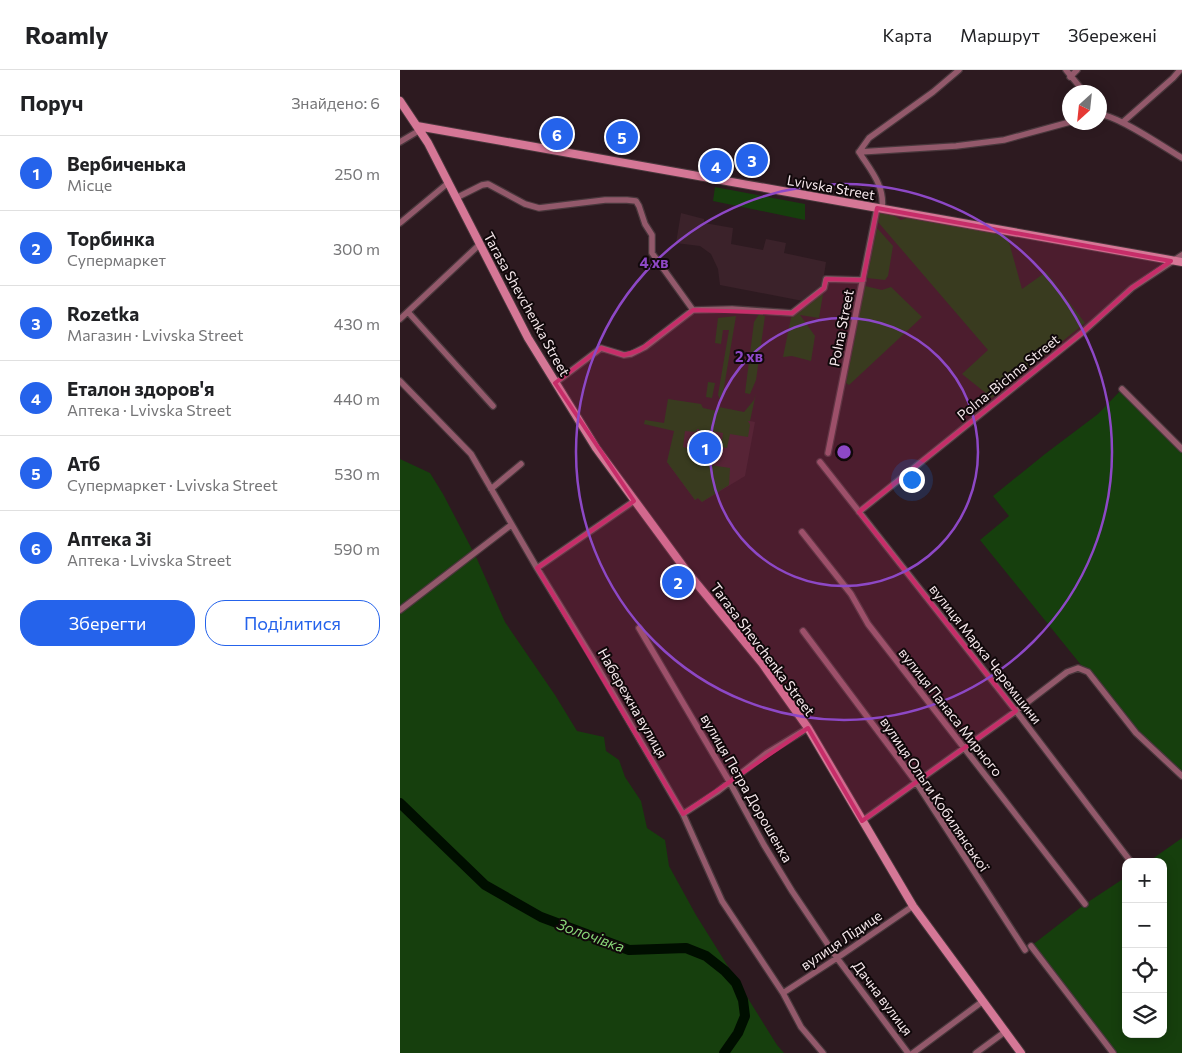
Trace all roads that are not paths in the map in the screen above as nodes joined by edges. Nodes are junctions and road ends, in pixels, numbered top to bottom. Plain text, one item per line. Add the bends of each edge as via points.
1 (959, 70) edge
2 (1066, 70) edge
3 (1077, 70) edge
4 (1180, 70) edge
5 (1070, 77) junction
6 (1077, 85) edge
7 (400, 101) edge
8 (1107, 115) edge
9 (1123, 122) junction
10 (1062, 124) edge
11 (418, 128) junction
12 (400, 142) edge
13 (859, 152) junction
14 (1182, 158) edge
15 (448, 183) junction
16 (456, 198) junction
17 (880, 208) junction
18 (400, 223) edge
19 (480, 244) junction
20 (1182, 255) edge
21 (1172, 260) junction
22 (1182, 262) edge
23 (863, 280) junction
24 (693, 310) junction
25 (408, 312) junction
26 (400, 319) edge
27 (400, 381) edge
28 (555, 383) junction
29 (1122, 389) dead end
30 (493, 406) dead end
31 (1182, 449) edge
32 (828, 453) dead end
33 (820, 462) dead end
34 (521, 464) dead end
35 (491, 489) junction
36 (634, 501) junction
37 (859, 512) junction
38 (512, 525) junction
39 (802, 532) dead end
40 (537, 568) junction
41 (400, 610) edge
42 (639, 628) dead end
43 (803, 631) dead end
44 (1016, 711) junction
45 (808, 728) junction
46 (963, 748) junction
47 (1182, 776) edge
48 (729, 781) junction
49 (916, 782) junction
50 (683, 814) junction
51 (862, 821) junction
52 (1128, 858) edge
53 (1085, 904) dead end
54 (913, 906) junction
55 (1031, 946) dead end
56 (1025, 950) dead end
57 (837, 958) junction
58 (783, 993) junction
59 (983, 1001) junction
60 (1006, 1031) junction
61 (822, 1053) edge
62 (908, 1053) edge
63 (913, 1053) edge
64 (976, 1053) edge
65 (1021, 1053) edge
66 (1113, 1053) edge

1 - 13 street via 869,138
2 - 5 street
3 - 5 street
4 - 9 street
5 - 6 street
7 - 11 main road, Tarasa Shevchenka Street
8 - 9 street
9 - 14 street
10 - 13 street via 1004,140
11 - 12 street
11 - 15 main road, Tarasa Shevchenka Street
11 - 17 main road, Lvivska Street
13 - 17 street, Polna Street via 880,185 883,199
15 - 16 main road, Tarasa Shevchenka Street
15 - 18 street
16 - 19 main road, Tarasa Shevchenka Street
16 - 24 street via 488,184 539,208 605,200 636,201 652,235 652,254
17 - 21 main road, Lvivska Street
17 - 23 street, Polna Street
19 - 25 street
19 - 28 main road, Tarasa Shevchenka Street
20 - 21 street, Polna-Bichna Street
21 - 22 main road, Lvivska Street
21 - 37 street, Polna-Bichna Street via 1132,288 1083,332
23 - 24 street via 826,279 824,288 792,313
23 - 32 street, Polna Street
24 - 28 street via 640,350 624,355 601,348
25 - 26 street
25 - 30 street
27 - 35 street, Набережна вулиця via 471,454
28 - 36 main road, Tarasa Shevchenka Street
29 - 31 street
33 - 37 street, вулиця Марка Черемшини
34 - 35 street
35 - 38 street, Набережна вулиця
36 - 40 street
36 - 45 main road, Tarasa Shevchenka Street via 762,663
37 - 44 street, вулиця Марка Черемшини
38 - 40 street, Набережна вулиця
38 - 41 street
39 - 46 street, вулиця Панаса Мирного
40 - 50 street, Набережна вулиця
42 - 48 street, вулиця Петра Дорошенка
43 - 49 street, вулиця Ольги Кобилянської
44 - 46 street
44 - 47 street via 1078,668 1088,672 1136,733
44 - 52 street, вулиця Марка Черемшини
45 - 48 street
45 - 51 main road, Tarasa Shevchenka Street
46 - 49 street
46 - 53 street, вулиця Панаса Мирного
48 - 50 street
48 - 57 street, вулиця Петра Дорошенка via 792,891
49 - 51 street
49 - 56 street, вулиця Ольги Кобилянської
50 - 58 street, Набережна вулиця via 722,901
51 - 54 main road, Tarasa Shevchenka Street
54 - 57 street, вулиця Лідице
54 - 59 main road, Tarasa Shevchenka Street
55 - 66 street
57 - 58 street, вулиця Лідице
57 - 62 street, Дачна вулиця
58 - 61 street, Набережна вулиця via 801,1027
59 - 60 main road, Tarasa Shevchenka Street
59 - 63 street, Дачна вулиця
60 - 64 street
60 - 65 main road, Tarasa Shevchenka Street

